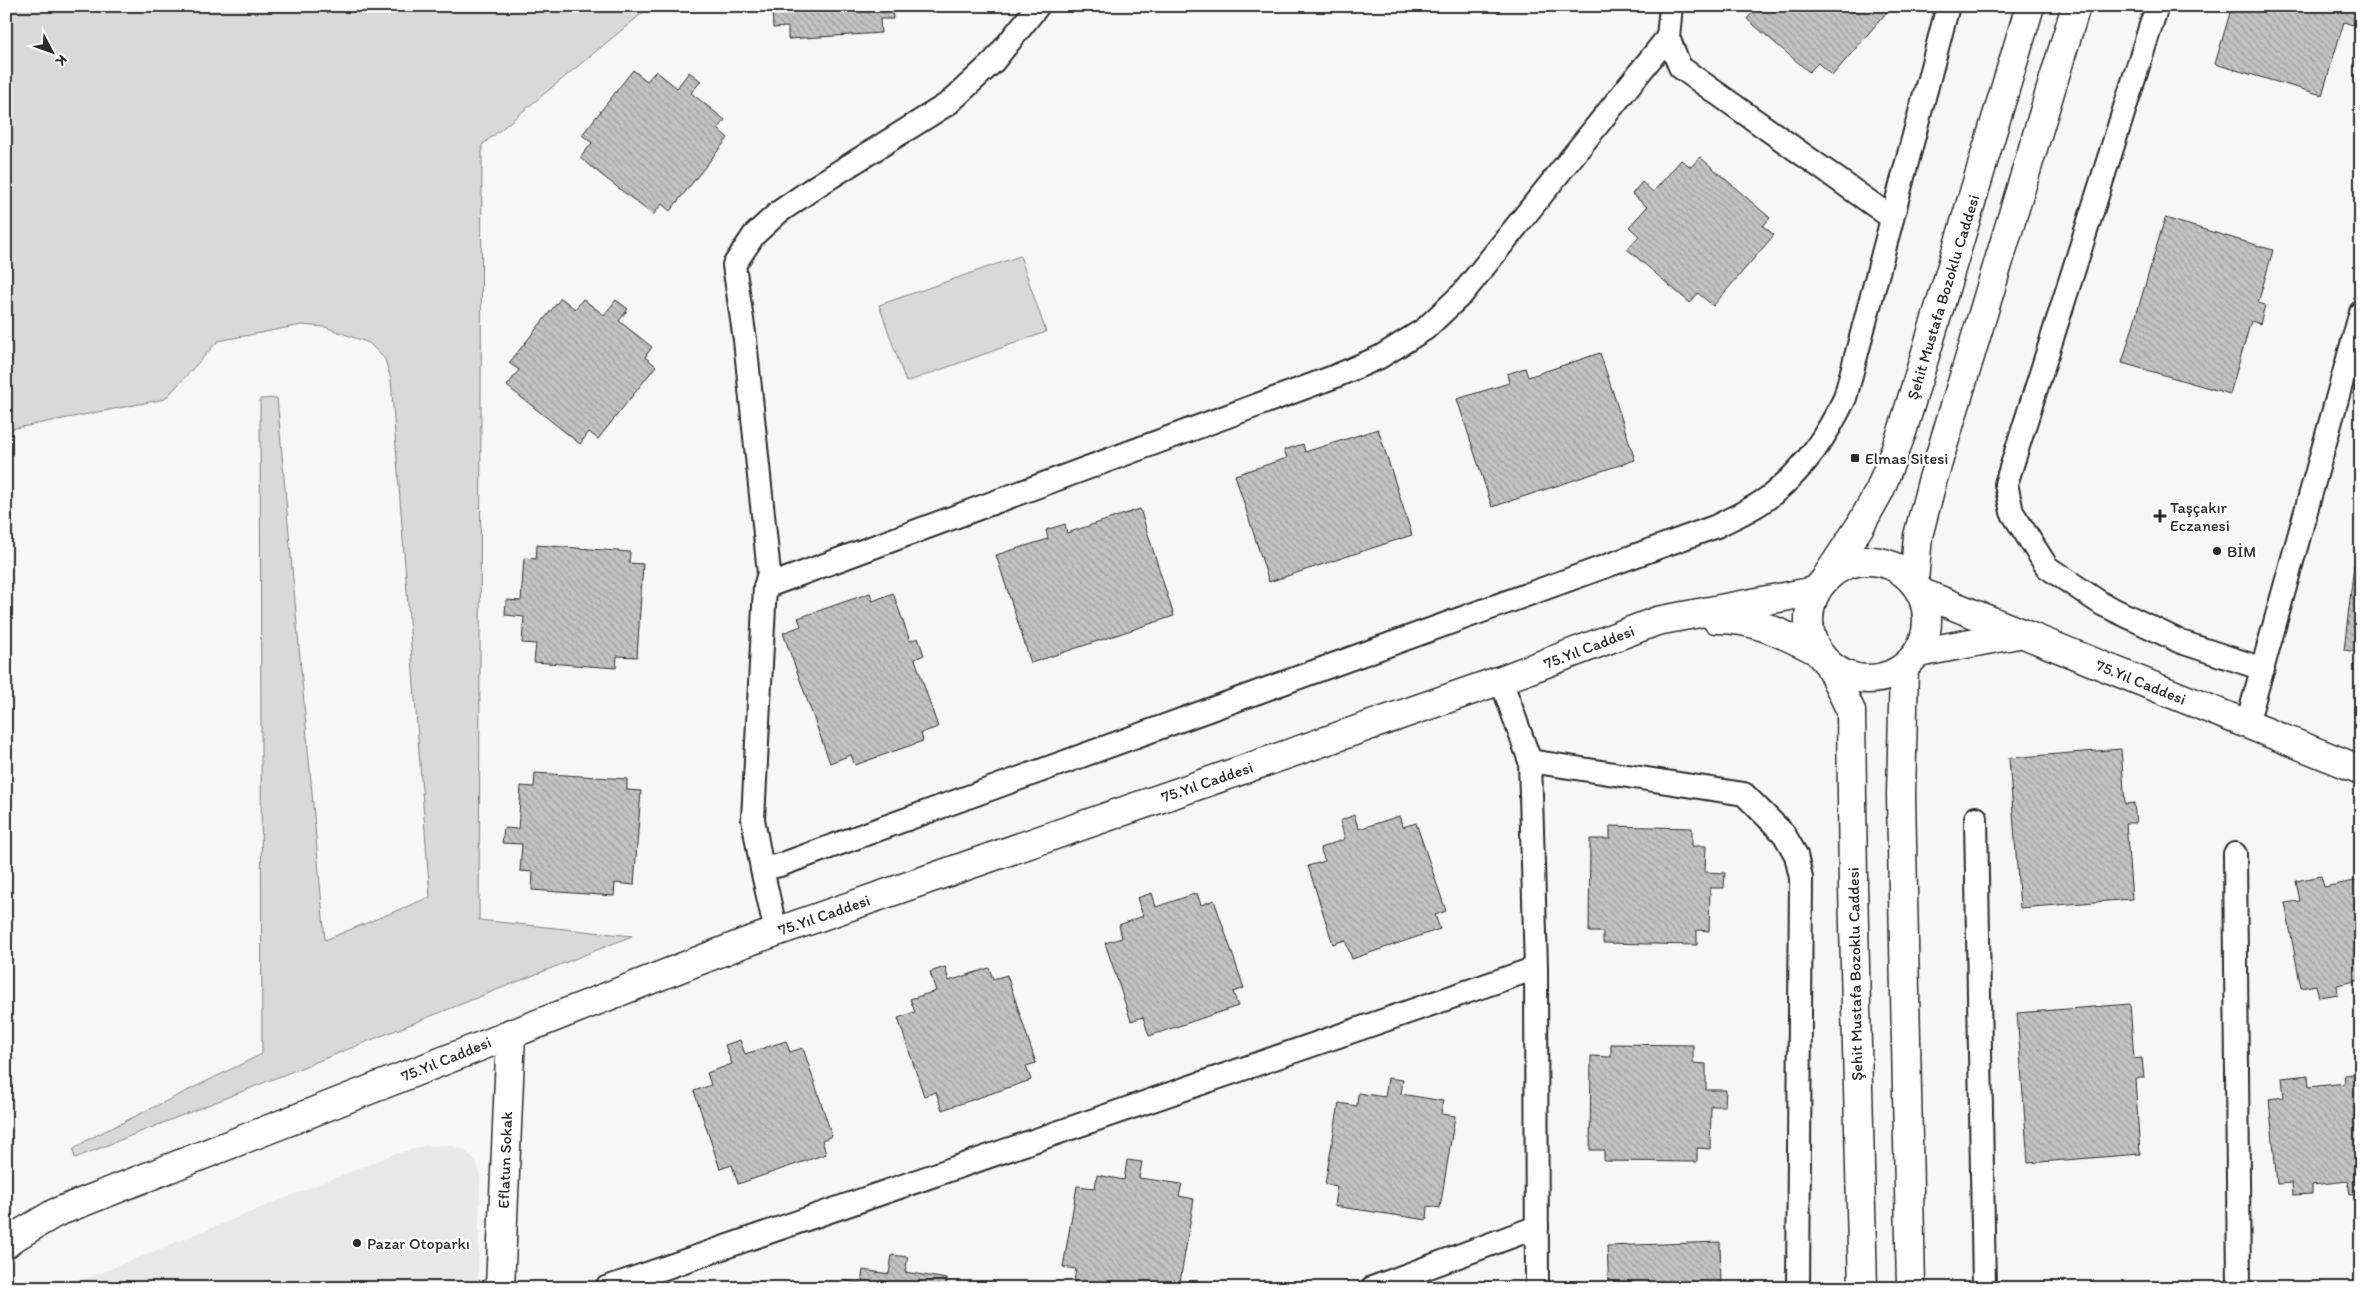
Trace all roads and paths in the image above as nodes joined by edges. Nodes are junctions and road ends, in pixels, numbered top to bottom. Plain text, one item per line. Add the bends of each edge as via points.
1 (1038, 6) edge
2 (1671, 6) edge
3 (1948, 6) edge
4 (2030, 6) edge
5 (2076, 6) edge
6 (2157, 6) edge
7 (1668, 37) junction
8 (1892, 218) junction
9 (2361, 312) edge
10 (1821, 584) junction
11 (765, 587) junction
12 (1918, 587) junction
13 (1657, 621) junction
14 (2018, 634) junction
15 (1822, 657) junction
16 (1911, 660) junction
17 (2263, 669) junction
18 (1501, 680) junction
19 (2247, 724) junction
20 (1530, 762) junction
21 (2361, 770) edge
22 (1976, 818) dead end
23 (2235, 854) dead end
24 (762, 869) junction
25 (776, 932) junction
26 (1536, 968) junction
27 (511, 1033) junction
28 (1537, 1226) junction
29 (6, 1244) edge
30 (500, 1288) edge
31 (606, 1288) edge
32 (1372, 1288) edge
33 (1537, 1288) edge
34 (1798, 1288) edge
35 (1863, 1288) edge
36 (1911, 1288) edge
37 (1984, 1288) edge
38 (2239, 1288) edge

1 - 11 lane via 994,61 949,103 780,212 754,235 734,264 768,563
2 - 7 lane
3 - 8 lane
4 - 10 street, Şehit Mustafa Bozoklu Caddesi via 1902,432 1880,490
5 - 12 street via 1932,482 1918,536
6 - 17 lane via 2006,484 2012,512 2047,568 2102,604 2181,642
7 - 8 lane via 1680,67
7 - 11 lane via 1462,293 1425,330 1380,357 1336,376
8 - 24 lane via 1845,398 1809,459 1765,499 1717,526
9 - 17 lane
10 - 12 street via 1843,565 1862,560 1882,561 1900,569
10 - 13 street, 75.Yıl Caddesi
10 - 15 street via 1809,611 1809,630
11 - 24 lane via 753,819
12 - 14 street, 75.Yıl Caddesi
12 - 16 street via 1928,616 1926,636
13 - 15 street, 75.Yıl Caddesi via 1724,619 1751,622 1774,630
13 - 18 street, 75.Yıl Caddesi
14 - 16 street
14 - 19 street, 75.Yıl Caddesi
15 - 16 street via 1846,676 1866,679 1886,677
15 - 35 street, Şehit Mustafa Bozoklu Caddesi via 1851,711
16 - 36 street via 1901,795
17 - 19 lane
18 - 20 lane
18 - 25 street, 75.Yıl Caddesi
19 - 21 street, 75.Yıl Caddesi
20 - 26 lane
20 - 34 lane via 1744,794 1784,834 1796,855 1801,878
22 - 37 lane
23 - 38 lane
24 - 25 lane
25 - 27 street, 75.Yıl Caddesi
26 - 28 lane
26 - 31 lane
27 - 29 street, 75.Yıl Caddesi via 55,1213
27 - 30 street, Eflatun Sokak
28 - 32 lane
28 - 33 lane

